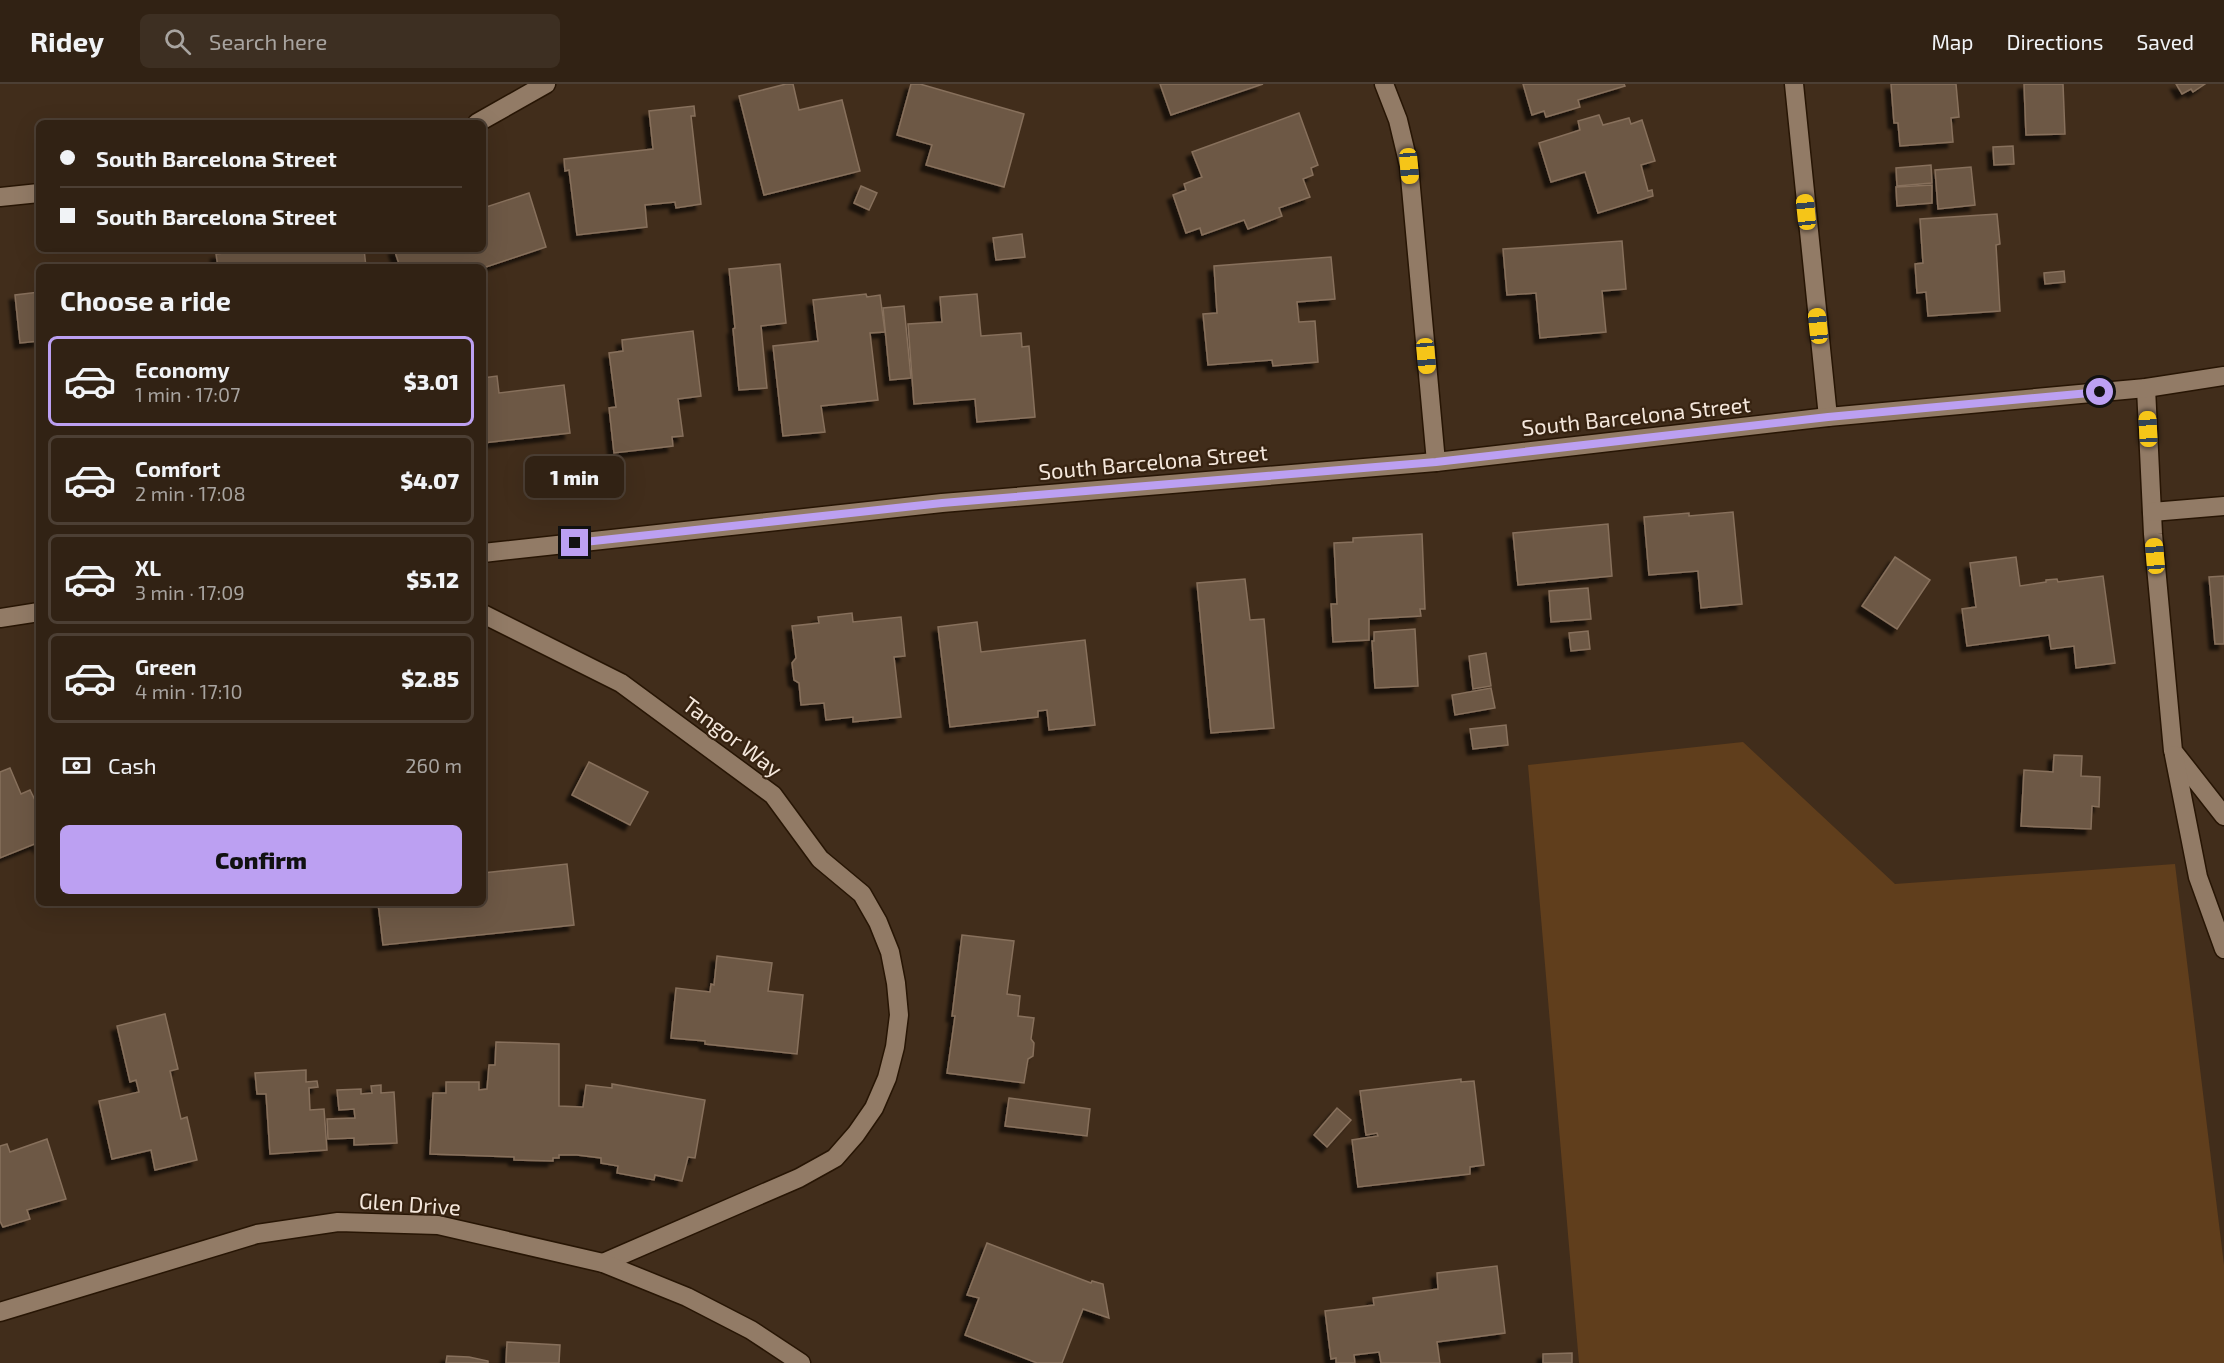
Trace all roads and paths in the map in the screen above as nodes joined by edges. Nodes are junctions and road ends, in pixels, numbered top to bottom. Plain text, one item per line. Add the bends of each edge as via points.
1 (546, 84) edge
2 (1384, 84) edge
3 (1794, 84) edge
4 (482, 120) edge
5 (36, 193) edge
6 (0, 198) edge
7 (2224, 376) edge
8 (2146, 388) junction
9 (1828, 417) junction
10 (1436, 462) junction
11 (2224, 506) edge
12 (2152, 512) junction
13 (486, 553) edge
14 (36, 612) edge
15 (486, 616) edge
16 (0, 618) edge
17 (2173, 751) junction
18 (2224, 816) edge
19 (2224, 949) edge
20 (603, 1263) junction
21 (0, 1312) edge
22 (801, 1363) edge

1 - 4 street
2 - 10 street via 1409,166
3 - 9 street
5 - 6 street
7 - 8 street, South Barcelona Street
8 - 9 street, South Barcelona Street
8 - 12 street
9 - 10 street, South Barcelona Street
10 - 13 street, South Barcelona Street via 942,503
11 - 12 street
12 - 17 street
14 - 16 street
15 - 20 street, Tangor Way via 621,683 773,795 820,859 862,894 890,952 896,983 895,1047 887,1078 874,1108 834,1158 799,1178
17 - 18 street
17 - 19 street via 2198,877
20 - 21 street, Glen Drive via 438,1225 338,1222 257,1234
20 - 22 street, Glen Drive via 687,1297 750,1330

